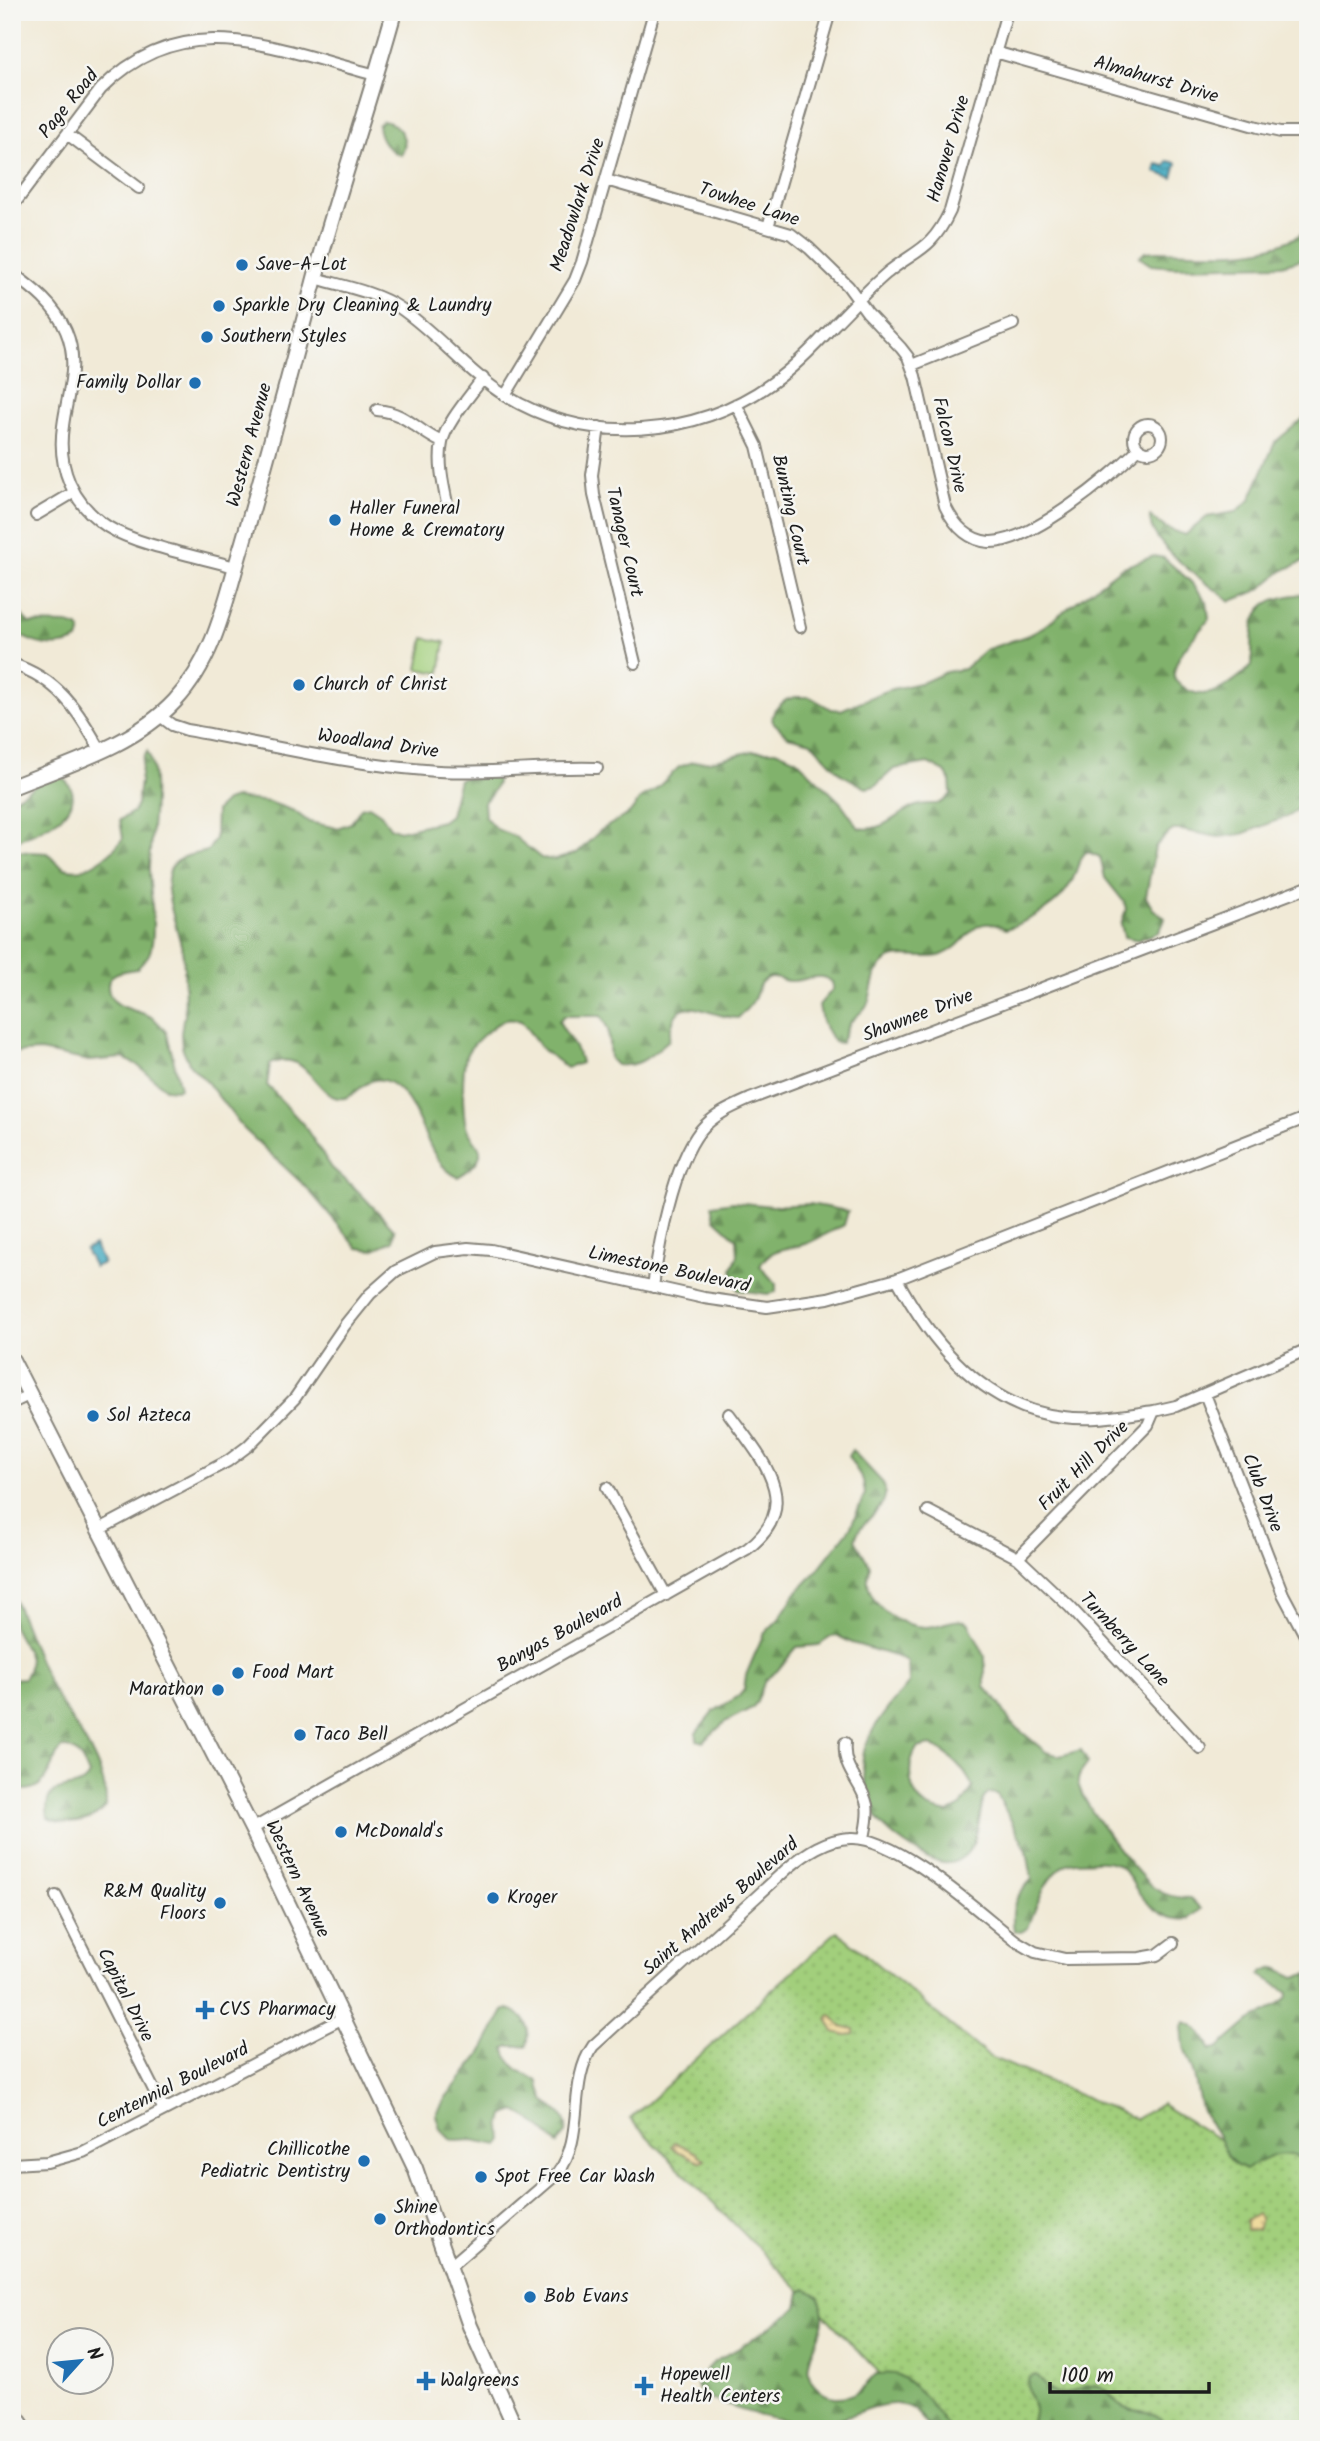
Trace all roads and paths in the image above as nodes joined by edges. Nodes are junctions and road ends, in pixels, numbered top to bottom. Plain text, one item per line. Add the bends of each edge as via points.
1 (394, 12) edge
2 (654, 12) edge
3 (830, 12) edge
4 (1007, 12) edge
5 (995, 52) junction
6 (376, 75) junction
7 (1308, 132) edge
8 (67, 134) junction
9 (606, 180) junction
10 (139, 188) dead end
11 (12, 207) edge
12 (768, 226) junction
13 (12, 273) edge
14 (315, 278) junction
15 (858, 300) junction
16 (1013, 324) dead end
17 (912, 365) junction
18 (483, 378) junction
19 (505, 396) junction
20 (736, 404) junction
21 (376, 410) dead end
22 (599, 427) junction
23 (442, 442) junction
24 (1139, 448) dead end
25 (74, 493) junction
26 (447, 503) dead end
27 (36, 515) dead end
28 (235, 567) junction
29 (800, 627) dead end
30 (635, 663) dead end
31 (12, 664) edge
32 (160, 716) junction
33 (101, 751) junction
34 (597, 768) dead end
35 (12, 787) edge
36 (1308, 887) edge
37 (1308, 1117) edge
38 (897, 1279) junction
39 (653, 1287) junction
40 (1308, 1349) edge
41 (12, 1360) edge
42 (30, 1394) junction
43 (1205, 1394) junction
44 (12, 1403) edge
45 (1154, 1411) junction
46 (729, 1414) dead end
47 (607, 1488) dead end
48 (928, 1511) dead end
49 (100, 1529) junction
50 (1018, 1558) junction
51 (666, 1595) junction
52 (1308, 1641) edge
53 (845, 1743) dead end
54 (1200, 1748) dead end
55 (252, 1829) junction
56 (864, 1838) junction
57 (56, 1896) dead end
58 (1172, 1943) dead end
59 (343, 2018) junction
60 (164, 2110) junction
61 (12, 2164) edge
62 (448, 2268) junction
63 (12, 2406) edge
64 (27, 2429) edge
65 (516, 2429) edge

1 - 6 main road, Western Avenue
2 - 9 street, Meadowlark Drive
3 - 12 street
4 - 5 street, Hanover Drive
5 - 7 street, Almahurst Drive via 1258,127
5 - 15 street, Hanover Drive via 943,225 927,247
6 - 8 street, Page Road via 240,40 185,42 149,53 112,78
6 - 14 main road, Western Avenue
8 - 10 street
8 - 11 street, Page Road
9 - 12 street, Towhee Lane
9 - 19 street, Meadowlark Drive via 575,280
12 - 15 street, Towhee Lane via 800,240
13 - 25 street via 51,306 70,345 72,375 61,442 64,470
14 - 18 street, Hanover Drive via 399,307
14 - 28 main road, Western Avenue
15 - 17 street, Falcon Drive
15 - 20 street, Hanover Drive via 784,374
16 - 17 street
17 - 24 street, Falcon Drive via 945,506 963,532 980,540 1007,539 1061,512 1106,480
18 - 19 street, Hanover Drive
18 - 23 street
19 - 22 street, Hanover Drive via 559,419
20 - 22 street, Hanover Drive via 661,427
20 - 29 street, Bunting Court via 757,446
21 - 23 street via 406,418
22 - 30 street, Tanager Court via 594,495
23 - 26 street
25 - 27 street
25 - 28 street via 95,517 121,534
28 - 32 main road, Western Avenue via 219,626 204,659 193,679
31 - 33 street via 44,677 58,690
32 - 33 main road, Western Avenue
32 - 34 street, Woodland Drive via 187,730 428,771
33 - 35 main road, Western Avenue
36 - 39 street, Shawnee Drive via 720,1114 701,1131 680,1167
37 - 38 street, Limestone Boulevard
38 - 39 street, Limestone Boulevard via 828,1298 767,1307
38 - 45 street via 932,1336 995,1395 1063,1417 1102,1418
39 - 49 street, Limestone Boulevard via 491,1250 449,1250 424,1256 396,1270 370,1294 295,1398 248,1446
40 - 43 street
41 - 42 main road, Western Avenue
42 - 44 street
42 - 49 main road, Western Avenue
43 - 45 street
43 - 52 street, Club Drive via 1283,1594
45 - 50 street, Fruit Hill Drive via 1148,1425
46 - 51 street, Banyas Boulevard via 768,1468 777,1496 774,1518 762,1539
47 - 51 street
48 - 50 street
49 - 55 main road, Western Avenue
50 - 54 street, Turnberry Lane
51 - 55 street, Banyas Boulevard
53 - 56 street via 847,1766 867,1805
55 - 59 main road, Western Avenue
56 - 58 street, Saint Andrews Boulevard via 913,1861 1035,1952 1065,1959 1140,1958 1157,1955
56 - 62 street, Saint Andrews Boulevard via 830,1842 801,1857 593,2046 582,2063 567,2162
57 - 60 street, Capital Drive
59 - 60 street, Centennial Boulevard
59 - 62 main road, Western Avenue via 415,2168
60 - 61 street, Centennial Boulevard via 83,2152 54,2161
62 - 65 main road, Western Avenue
63 - 64 street

